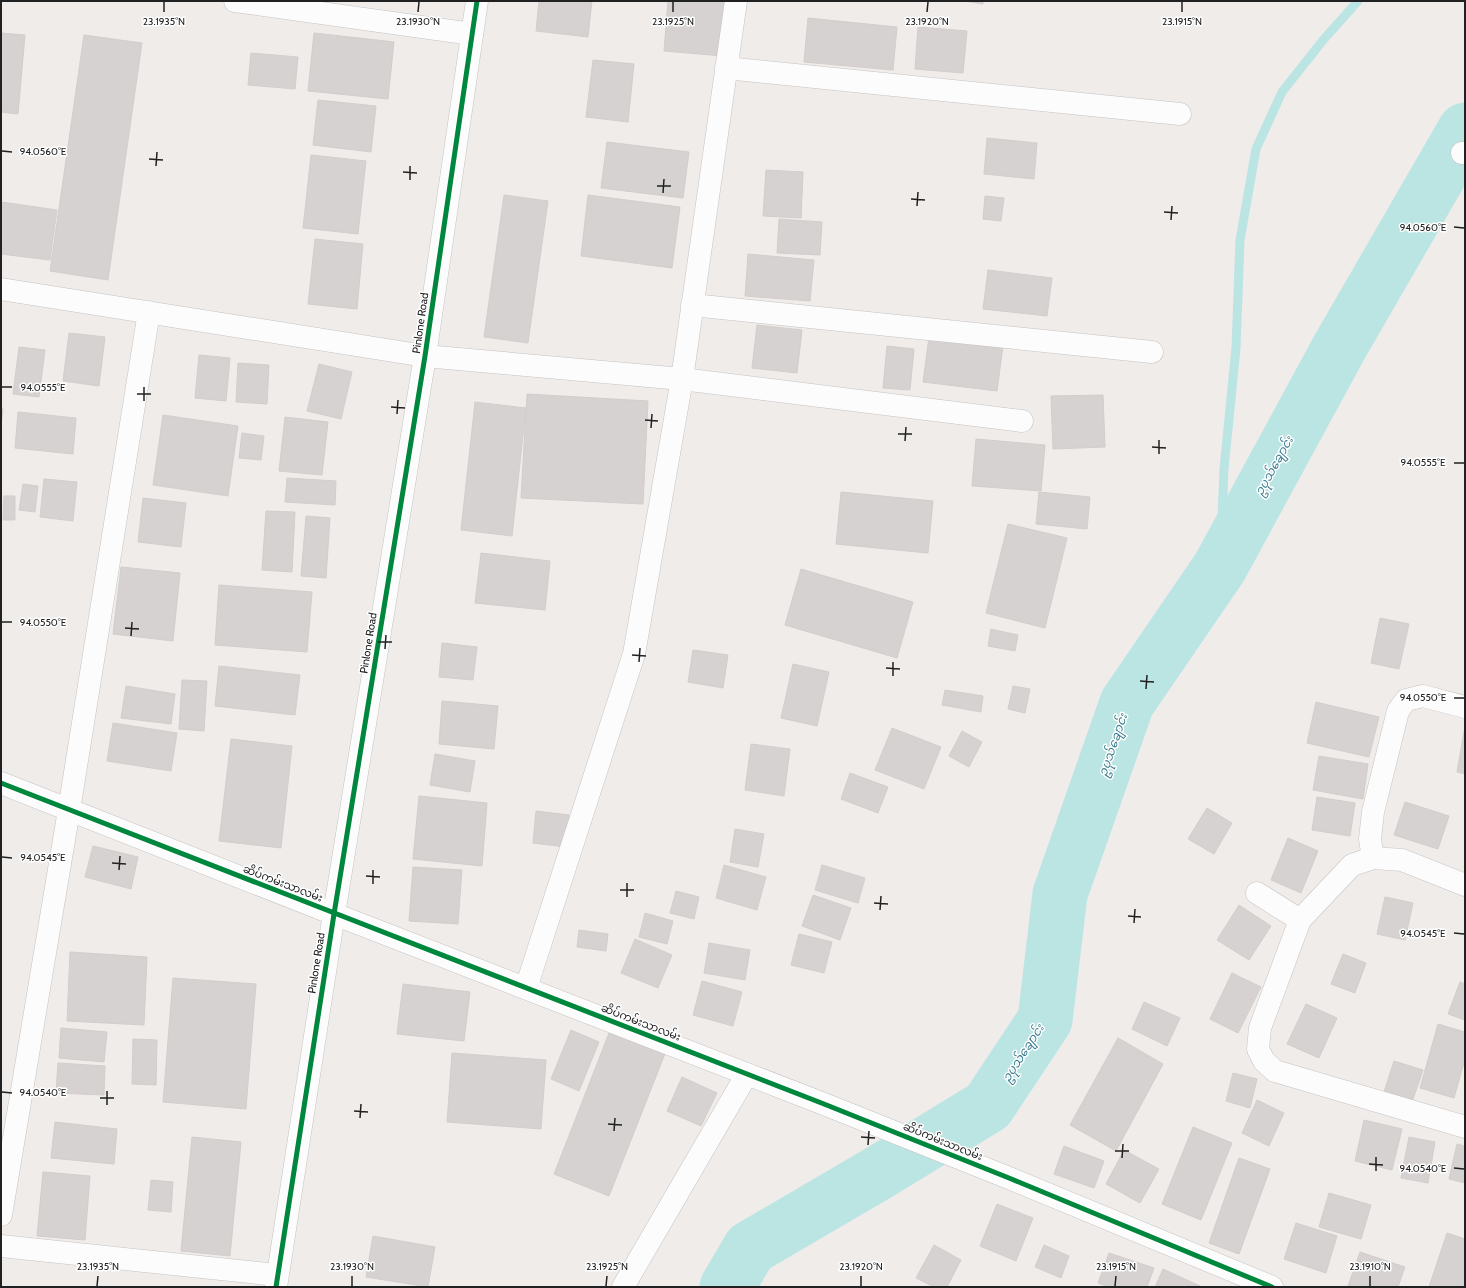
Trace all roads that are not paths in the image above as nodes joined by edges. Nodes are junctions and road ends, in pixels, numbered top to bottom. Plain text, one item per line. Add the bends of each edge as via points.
1 (235, 1) edge
2 (477, 1) edge
3 (736, 1) edge
4 (472, 34) junction
5 (726, 68) junction
6 (1180, 114) dead end
7 (1, 289) edge
8 (692, 305) junction
9 (149, 312) junction
10 (1152, 352) dead end
11 (425, 356) junction
12 (682, 379) junction
13 (1022, 421) dead end
14 (1465, 707) edge
15 (1, 783) edge
16 (69, 810) junction
17 (1373, 858) junction
18 (1465, 885) edge
19 (1257, 893) dead end
20 (334, 914) junction
21 (1300, 920) junction
22 (526, 988) junction
23 (747, 1074) junction
24 (1465, 1127) edge
25 (1, 1215) edge
26 (1, 1246) edge
27 (276, 1281) edge
28 (1262, 1285) edge
29 (623, 1287) edge

1 - 4 street
2 - 4 street, Pinlone Road
3 - 5 street
4 - 11 street, Pinlone Road
5 - 6 street
5 - 8 street
7 - 9 street
8 - 10 street
8 - 12 street
9 - 11 street
9 - 16 street
11 - 12 street
11 - 20 street, Pinlone Road
12 - 13 street
12 - 22 street via 634,654
14 - 17 street via 1423,696 1406,700 1398,711 1373,812 1370,839
15 - 16 street, ဆိပ်ကမ်းသာလမ်း
16 - 20 street, ဆိပ်ကမ်းသာလမ်း
16 - 25 street
17 - 18 street via 1402,860
17 - 21 street via 1352,865
19 - 21 street
20 - 22 street, ဆိပ်ကမ်းသာလမ်း
20 - 27 street, Pinlone Road
21 - 24 street via 1260,1028 1258,1049 1264,1061 1274,1071
22 - 23 street, ဆိပ်ကမ်းသာလမ်း
23 - 28 street, ဆိပ်ကမ်းသာလမ်း via 1009,1178
23 - 29 street
26 - 27 street

